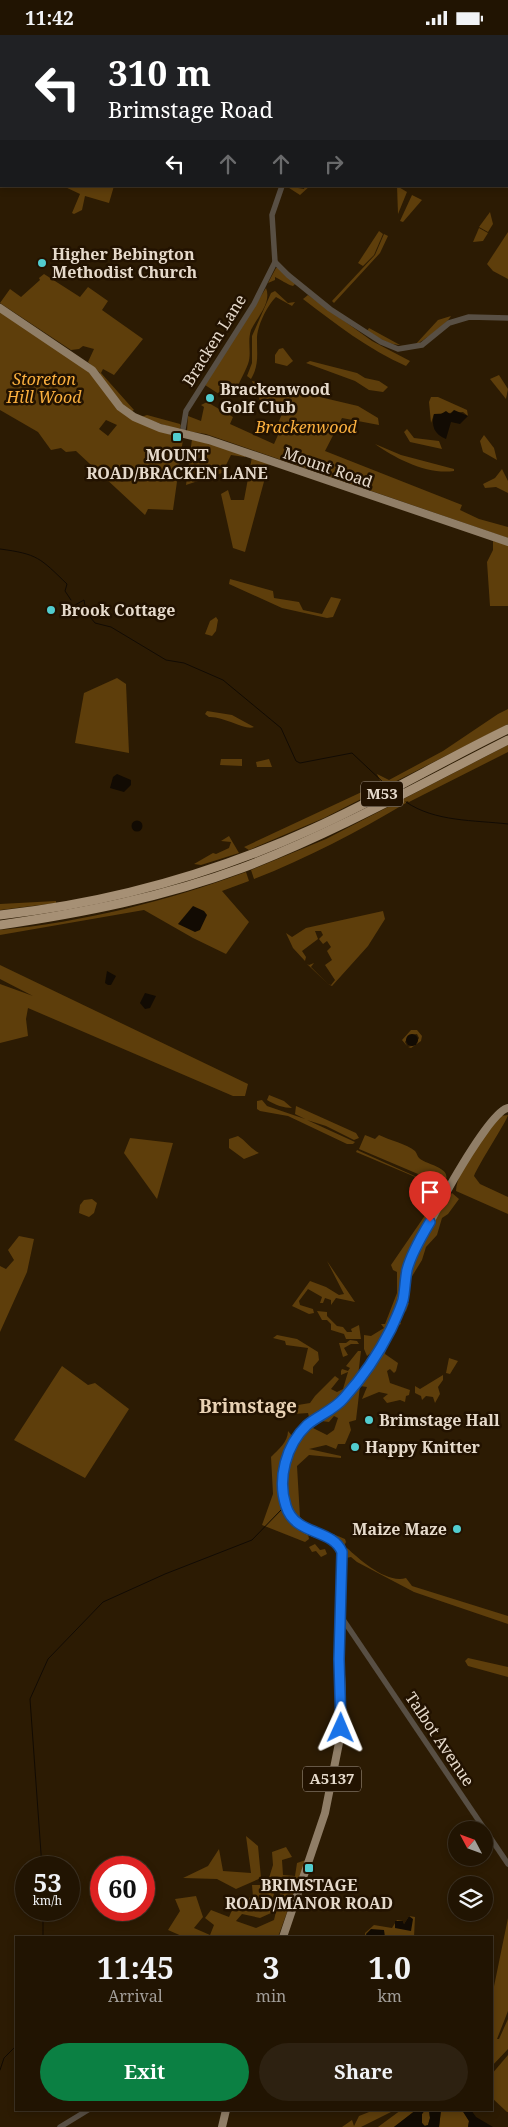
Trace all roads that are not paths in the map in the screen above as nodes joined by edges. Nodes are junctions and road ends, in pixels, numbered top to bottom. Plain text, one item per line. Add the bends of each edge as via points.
1 (282, 187) edge
2 (275, 262) junction
3 (0, 308) edge
4 (508, 318) edge
5 (182, 435) junction
6 (508, 542) edge
7 (508, 729) edge
8 (508, 739) edge
9 (256, 858) junction
10 (240, 864) junction
11 (0, 915) edge
12 (0, 925) edge
13 (508, 1108) edge
14 (340, 1614) junction
15 (349, 1628) junction
16 (339, 1629) junction
17 (508, 1864) edge
18 (283, 1936) edge
19 (86, 2111) edge
20 (226, 2111) edge
21 (60, 2127) edge
22 (222, 2127) edge

1 - 2 street via 272,215
2 - 4 street via 331,310 381,342 398,349 422,345 449,323 469,317
2 - 5 street, Bracken Lane via 254,304 186,411
3 - 5 main road, Mount Road via 92,369 126,412
5 - 6 main road, Mount Road via 217,443
7 - 9 highway, M53
8 - 9 highway, M53 via 316,837
9 - 10 highway, M53
10 - 11 highway, M53 via 80,904
10 - 12 highway, M53 via 123,904
13 - 14 main road, A5137 via 498,1114 476,1144 422,1236 407,1270 403,1300 391,1329 367,1368 344,1399 296,1437 286,1459 282,1483 288,1511 298,1525 334,1541 342,1552
14 - 15 street, Talbot Avenue
14 - 16 main road, A5137
15 - 16 street
15 - 17 street, Talbot Avenue
16 - 18 main road, A5137 via 341,1705 336,1757 325,1813
19 - 21 street
20 - 22 main road

